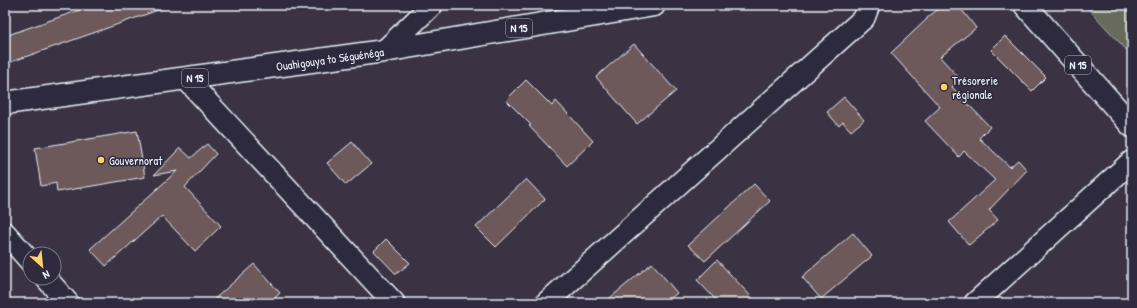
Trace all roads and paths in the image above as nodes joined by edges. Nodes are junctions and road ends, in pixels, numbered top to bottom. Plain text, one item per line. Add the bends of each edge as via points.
1 (432, 5) edge
2 (654, 5) edge
3 (869, 5) edge
4 (1025, 5) edge
5 (384, 51) junction
6 (186, 79) junction
7 (5, 103) edge
8 (1132, 126) edge
9 (1132, 161) edge
10 (5, 233) edge
11 (22, 251) edge
12 (53, 286) edge
13 (68, 303) edge
14 (394, 303) edge
15 (546, 303) edge
16 (975, 303) edge

1 - 5 street
2 - 5 main road, Ouahigouya to Séguénéga / N 15
3 - 15 street via 864,18
4 - 8 main road, N 15
5 - 6 main road, Ouahigouya to Séguénéga / N 15
6 - 7 main road, Ouahigouya to Séguénéga / N 15
6 - 14 street
9 - 16 street
10 - 11 street
12 - 13 street

